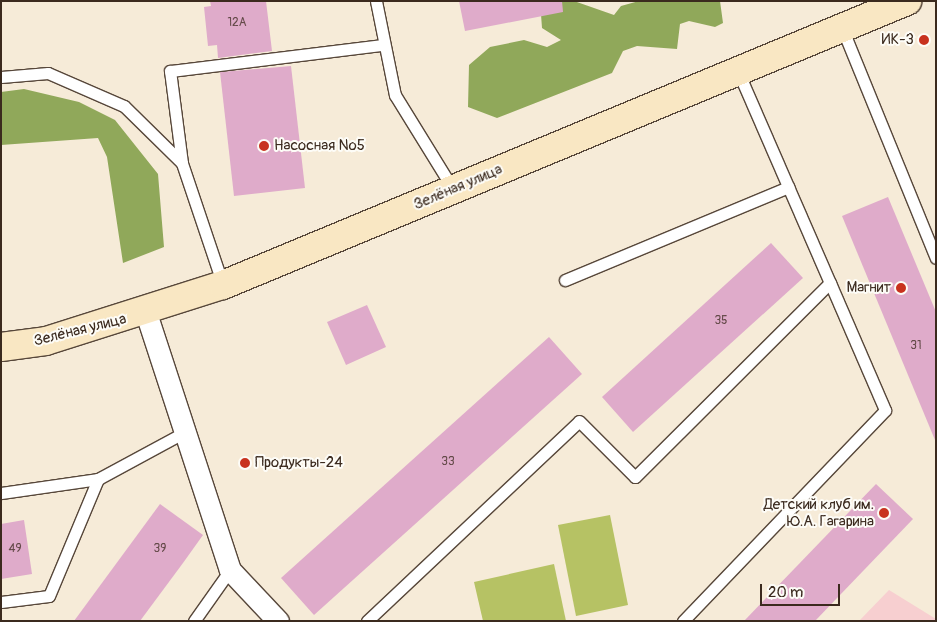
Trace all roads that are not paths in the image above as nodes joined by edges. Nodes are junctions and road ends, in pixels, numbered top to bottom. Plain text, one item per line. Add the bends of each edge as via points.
1 (376, 1) edge
2 (907, 1) edge
3 (842, 27) junction
4 (383, 45) junction
5 (738, 71) junction
6 (1, 77) edge
7 (182, 163) junction
8 (788, 187) junction
9 (453, 189) junction
10 (936, 258) edge
11 (565, 280) dead end
12 (830, 283) junction
13 (222, 285) junction
14 (146, 313) junction
15 (1, 347) edge
16 (183, 433) junction
17 (98, 479) junction
18 (1, 493) edge
19 (230, 570) junction
20 (1, 602) edge
21 (194, 621) edge
22 (278, 621) edge
23 (367, 621) edge
24 (683, 621) edge

1 - 4 lane
2 - 3 main road, Зелёная улица
3 - 5 main road, Зелёная улица
3 - 10 lane
4 - 7 lane via 170,72
4 - 9 lane via 395,95
5 - 8 lane
5 - 9 main road, Зелёная улица
6 - 7 lane via 48,73 124,106
7 - 13 lane
8 - 11 lane
8 - 12 lane
9 - 13 main road, Зелёная улица
12 - 23 lane via 635,477 579,421
12 - 24 lane via 885,410
13 - 14 main road, Зелёная улица
14 - 15 main road, Зелёная улица via 46,341
14 - 16 street
16 - 17 lane
16 - 19 street
17 - 18 lane
17 - 20 lane via 50,596
19 - 21 lane
19 - 22 street

